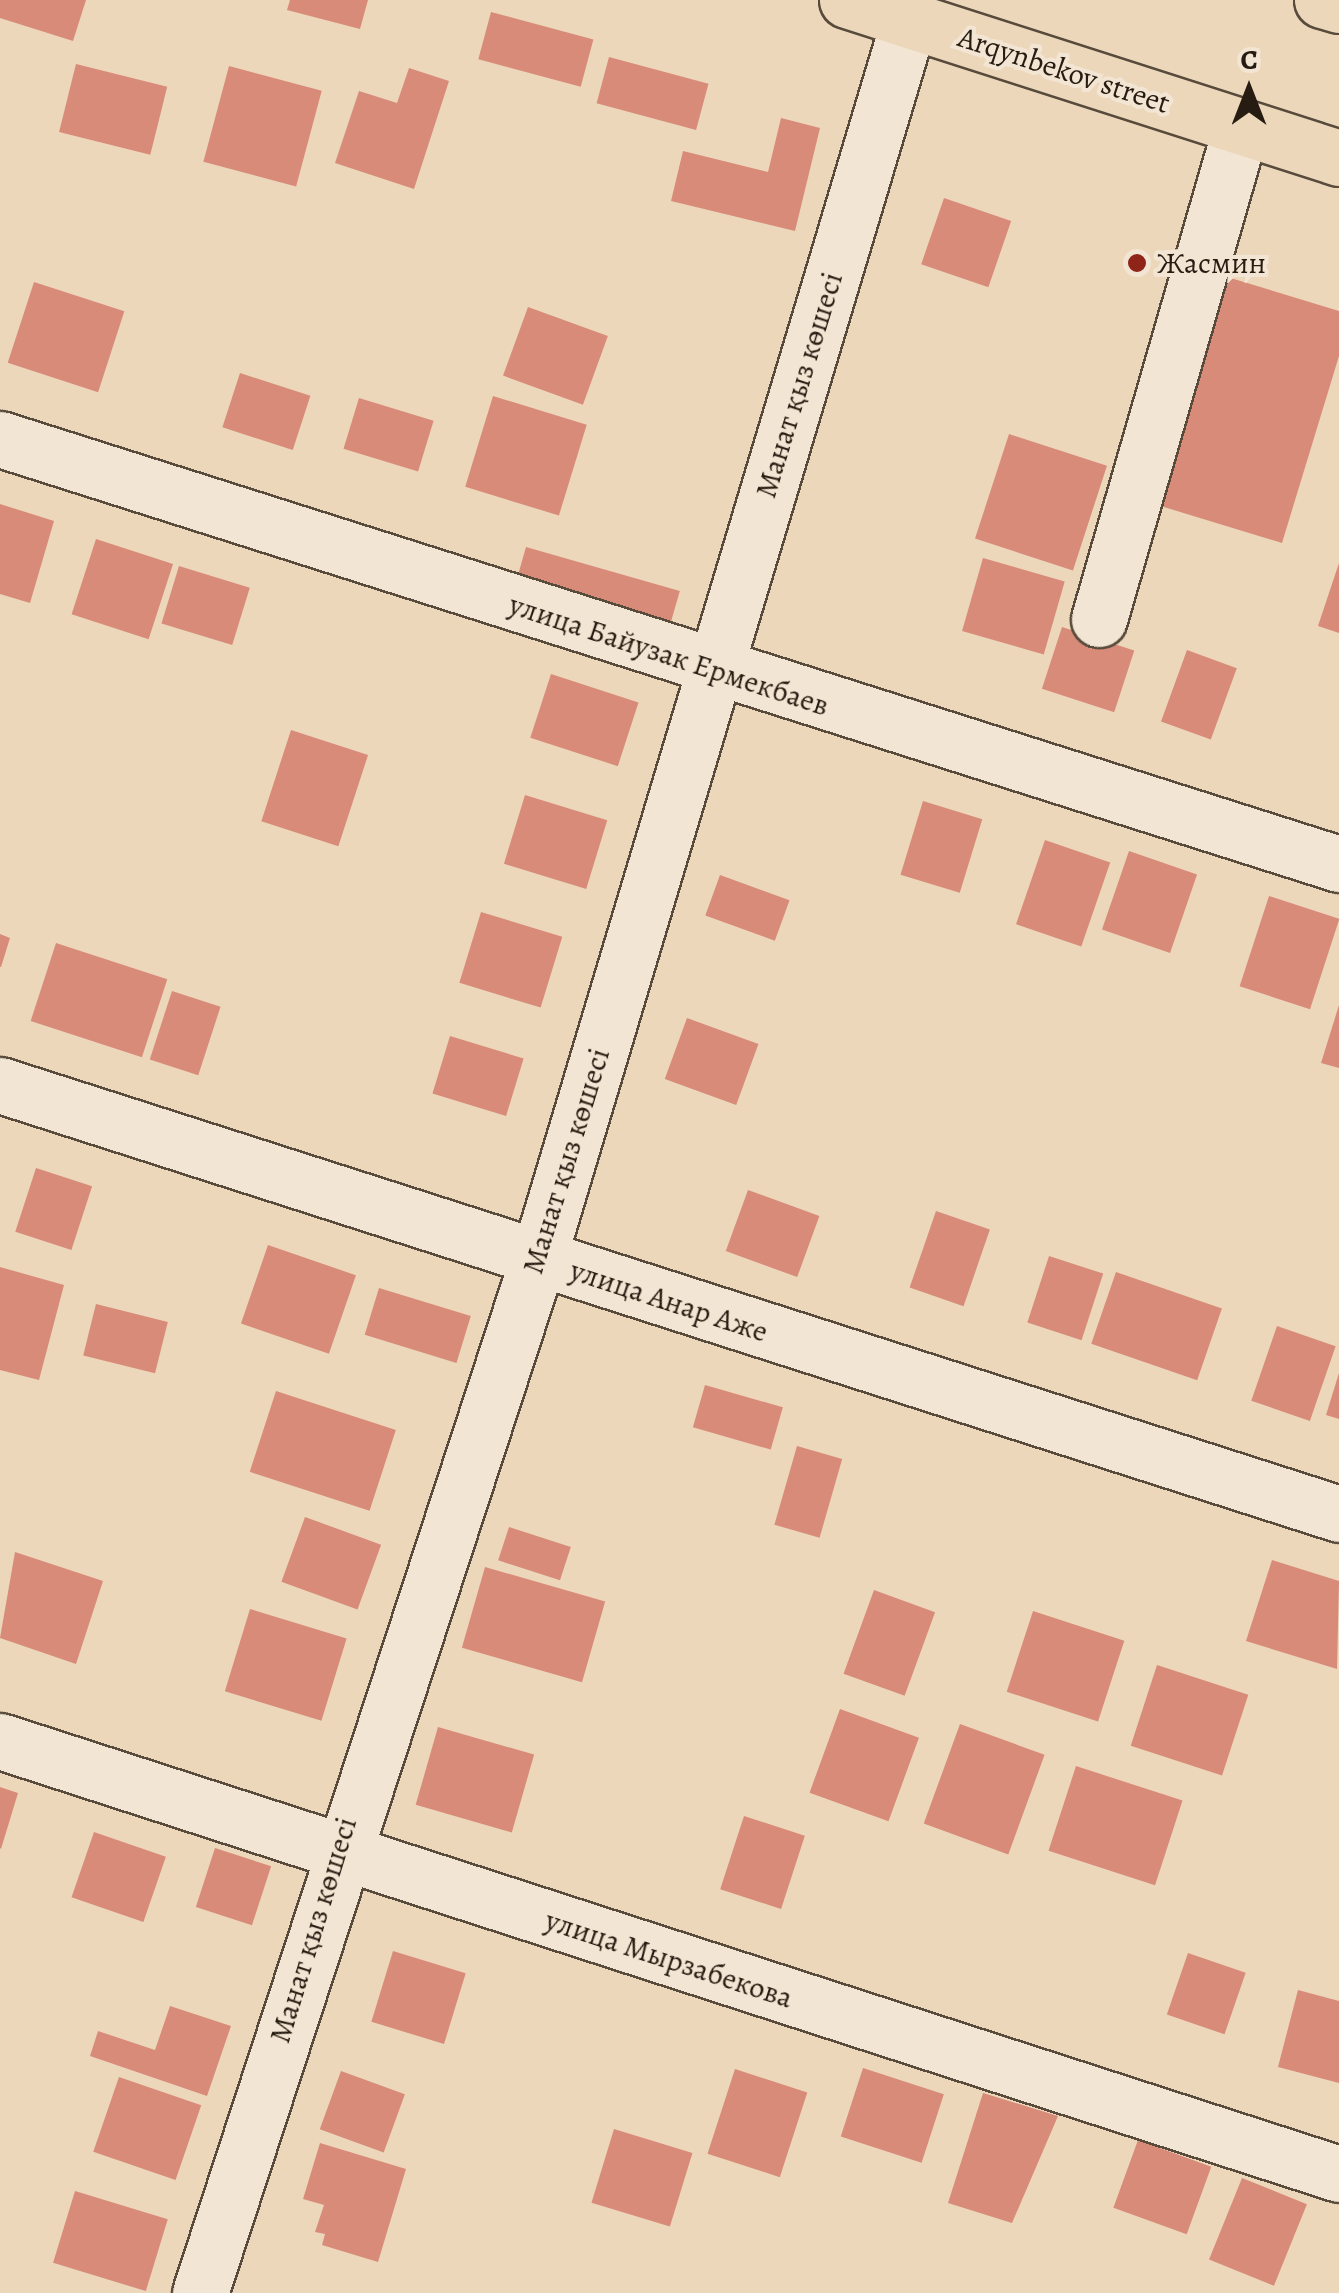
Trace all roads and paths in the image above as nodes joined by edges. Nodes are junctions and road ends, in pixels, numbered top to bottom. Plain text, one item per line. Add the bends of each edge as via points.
1 (847, 0) edge
2 (1322, 0) edge
3 (1339, 6) edge
4 (909, 20) junction
5 (1241, 127) junction
6 (1339, 158) edge
7 (0, 440) edge
8 (1099, 619) dead end
9 (714, 670) junction
10 (1339, 864) edge
11 (0, 1085) edge
12 (538, 1259) junction
13 (1339, 1514) edge
14 (0, 1740) edge
15 (336, 1853) junction
16 (1339, 2174) edge
17 (200, 2293) edge

1 - 4 main road, Arqynbekov street
2 - 3 main road
4 - 5 main road, Arqynbekov street
4 - 9 street, Манат қыз көшесі
5 - 6 main road, Arqynbekov street
5 - 8 street
7 - 9 street, улица Байузак Ермекбаев
9 - 10 street, улица Байузак Ермекбаев
9 - 12 street, Манат қыз көшесі
11 - 12 street, улица Анар Аже
12 - 13 street, улица Анар Аже
12 - 15 street, Манат қыз көшесі
14 - 15 street, улица Мырзабекова
15 - 16 street, улица Мырзабекова
15 - 17 street, Манат қыз көшесі

